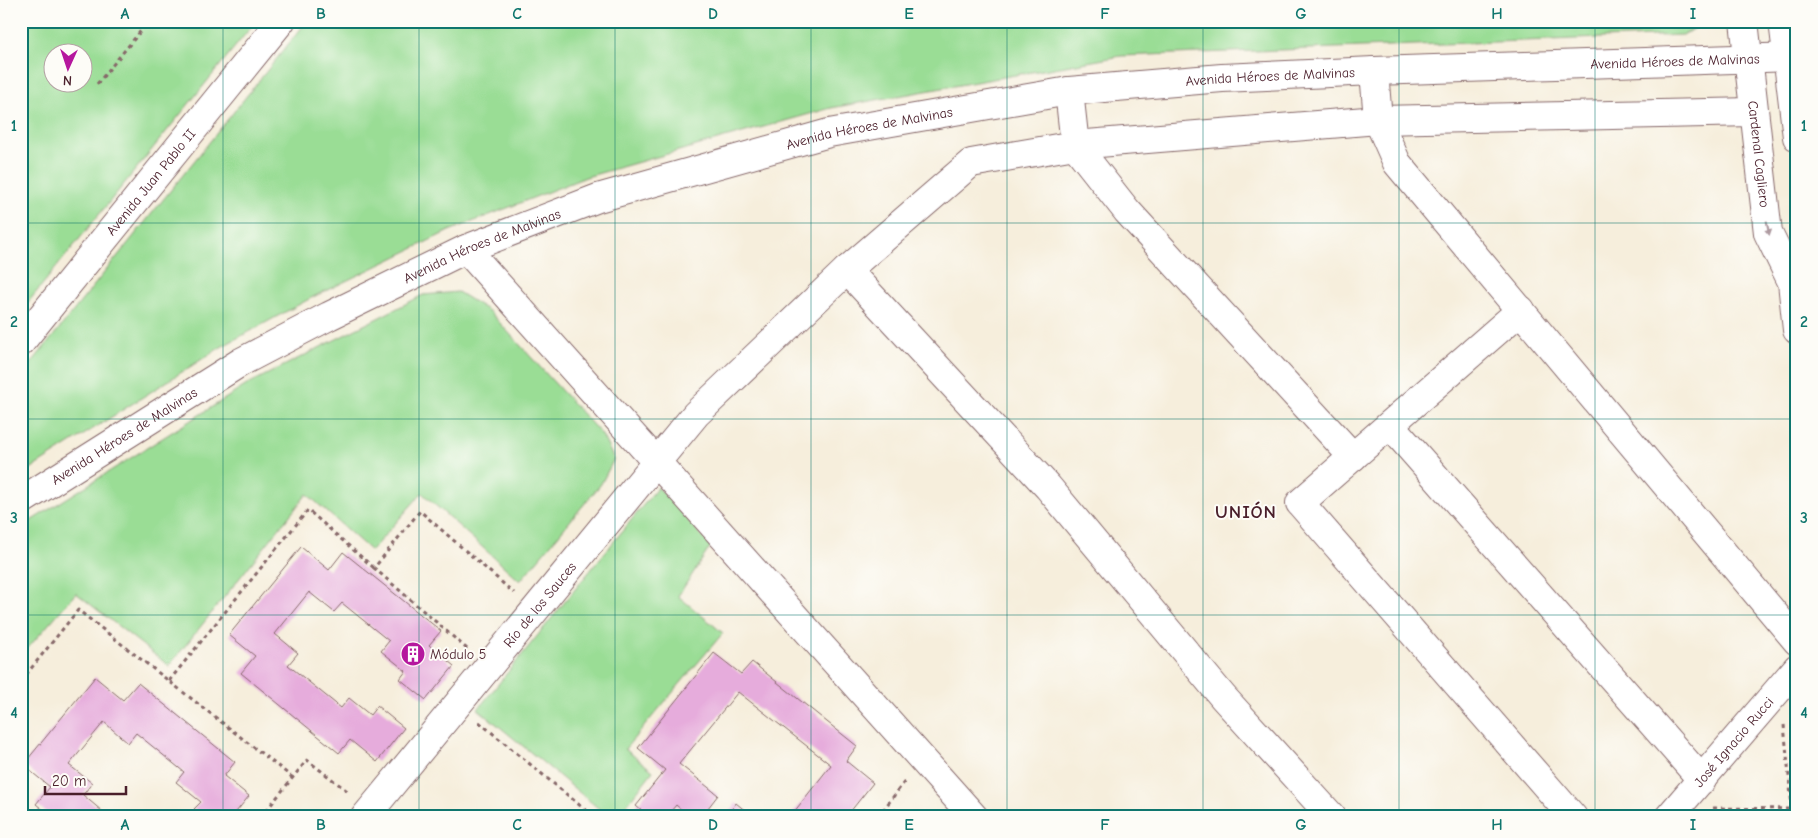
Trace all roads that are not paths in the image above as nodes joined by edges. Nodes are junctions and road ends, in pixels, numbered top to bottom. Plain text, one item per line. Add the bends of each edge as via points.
1 (281, 21) edge
2 (1744, 21) edge
3 (1783, 21) edge
4 (1792, 57) edge
5 (1748, 58) junction
6 (1374, 71) junction
7 (1069, 91) junction
8 (1754, 112) junction
9 (1378, 120) junction
10 (1797, 137) edge
11 (1075, 145) junction
12 (466, 249) junction
13 (847, 270) junction
14 (1794, 275) edge
15 (1521, 310) junction
16 (1797, 330) edge
17 (21, 342) edge
18 (1390, 424) junction
19 (1352, 457) junction
20 (657, 462) junction
21 (21, 501) edge
22 (1797, 642) edge
23 (1789, 679) edge
24 (1702, 780) junction
25 (1674, 812) edge
26 (368, 813) edge
27 (974, 817) edge
28 (1332, 817) edge
29 (1573, 817) edge

1 - 17 main road, Avenida Juan Pablo II
2 - 5 main road, Cardenal Cagliero
3 - 4 main road
4 - 5 main road, Avenida Héroes de Malvinas
4 - 10 main road
5 - 6 main road, Avenida Héroes de Malvinas
5 - 8 main road, Cardenal Cagliero
6 - 7 main road, Avenida Héroes de Malvinas via 1222,78
6 - 9 main road
7 - 11 main road
7 - 12 main road, Avenida Héroes de Malvinas via 829,134 598,198
8 - 9 main road, Río de los Sauces
8 -> 14 main road, Cardenal Cagliero via 1768,233
9 - 11 main road, Río de los Sauces
9 - 15 main road via 1397,163
11 - 13 main road, Río de los Sauces via 971,163
11 - 19 main road via 1127,211
12 - 20 main road
12 - 21 main road, Avenida Héroes de Malvinas via 241,362
13 - 20 main road, Río de los Sauces via 696,414
13 - 28 main road via 1048,487 1223,696
14 - 16 main road, Cardenal Cagliero
15 - 18 main road
15 - 22 main road
18 - 19 main road
18 - 24 main road
19 - 29 main road via 1300,502
20 - 26 main road, Río de los Sauces
20 - 27 main road
23 - 24 main road, José Ignacio Rucci
24 - 25 main road, José Ignacio Rucci

